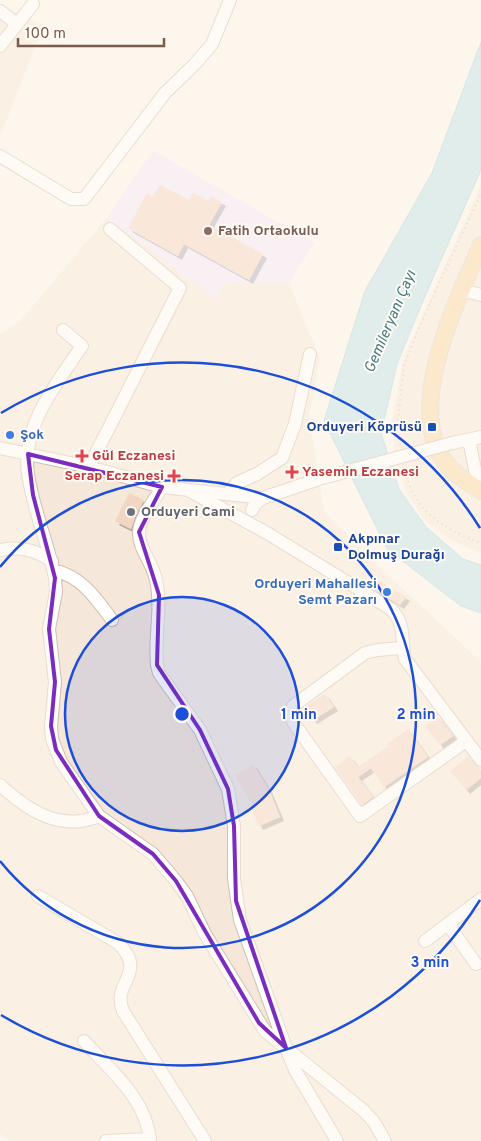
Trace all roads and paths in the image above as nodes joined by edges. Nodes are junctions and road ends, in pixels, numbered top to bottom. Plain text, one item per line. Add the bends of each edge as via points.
1 (230, 0) edge
2 (33, 4) dead end
3 (0, 11) edge
4 (18, 24) junction
5 (0, 46) edge
6 (0, 156) edge
7 (110, 229) dead end
8 (481, 245) edge
9 (462, 290) junction
10 (481, 295) edge
11 (63, 330) dead end
12 (310, 354) dead end
13 (475, 438) edge
14 (0, 448) edge
15 (28, 454) junction
16 (89, 467) junction
17 (162, 487) junction
18 (480, 490) edge
19 (190, 491) junction
20 (235, 494) junction
21 (263, 498) junction
22 (252, 510) junction
23 (267, 533) junction
24 (0, 550) edge
25 (53, 566) junction
26 (112, 620) dead end
27 (402, 648) junction
28 (466, 741) junction
29 (481, 760) edge
30 (0, 785) edge
31 (99, 816) junction
32 (38, 896) dead end
33 (481, 899) edge
34 (448, 924) junction
35 (425, 941) dead end
36 (476, 964) dead end
37 (84, 1042) dead end
38 (286, 1048) junction
39 (150, 1140) edge
40 (106, 1141) edge
41 (205, 1141) edge
42 (337, 1141) edge
43 (385, 1141) edge

1 - 6 street via 212,44 164,93 84,199 71,199
2 - 4 street
3 - 4 street
4 - 5 street
7 - 16 street via 180,288
8 - 9 main road
9 - 10 street
9 - 18 main road via 438,360 431,413 435,443 443,459 454,472
11 - 15 street via 82,346 47,399 32,429
12 - 20 street via 295,424 282,458 237,483
13 - 18 street
13 - 21 street, bridge via 319,479
14 - 15 street
15 - 16 street
15 - 25 street via 31,488
16 - 17 street
17 - 19 street
17 - 38 street via 139,532 158,595 156,665 200,730 228,789 238,910
19 - 20 street
19 - 23 street
20 - 21 street
20 - 22 street via 251,505
21 - 22 street
22 - 23 street via 257,525
23 - 27 street via 391,608 403,629
24 - 25 street via 12,547 30,550
25 - 26 street via 86,586
25 - 31 street via 56,592 49,629 55,682 52,739 61,762
27 - 28 street via 413,672
27 - 28 street via 377,650 352,661 293,706 292,722 360,816
28 - 29 street
30 - 31 street via 17,801 50,818 80,822
31 - 38 street via 153,854 176,881 259,1023
32 - 41 street via 118,942 128,954 132,970 121,991 123,1011
33 - 34 street
34 - 35 street
34 - 36 street
37 - 39 street via 133,1095 145,1118
38 - 42 street via 295,1070
38 - 43 street via 364,1111
39 - 40 street

